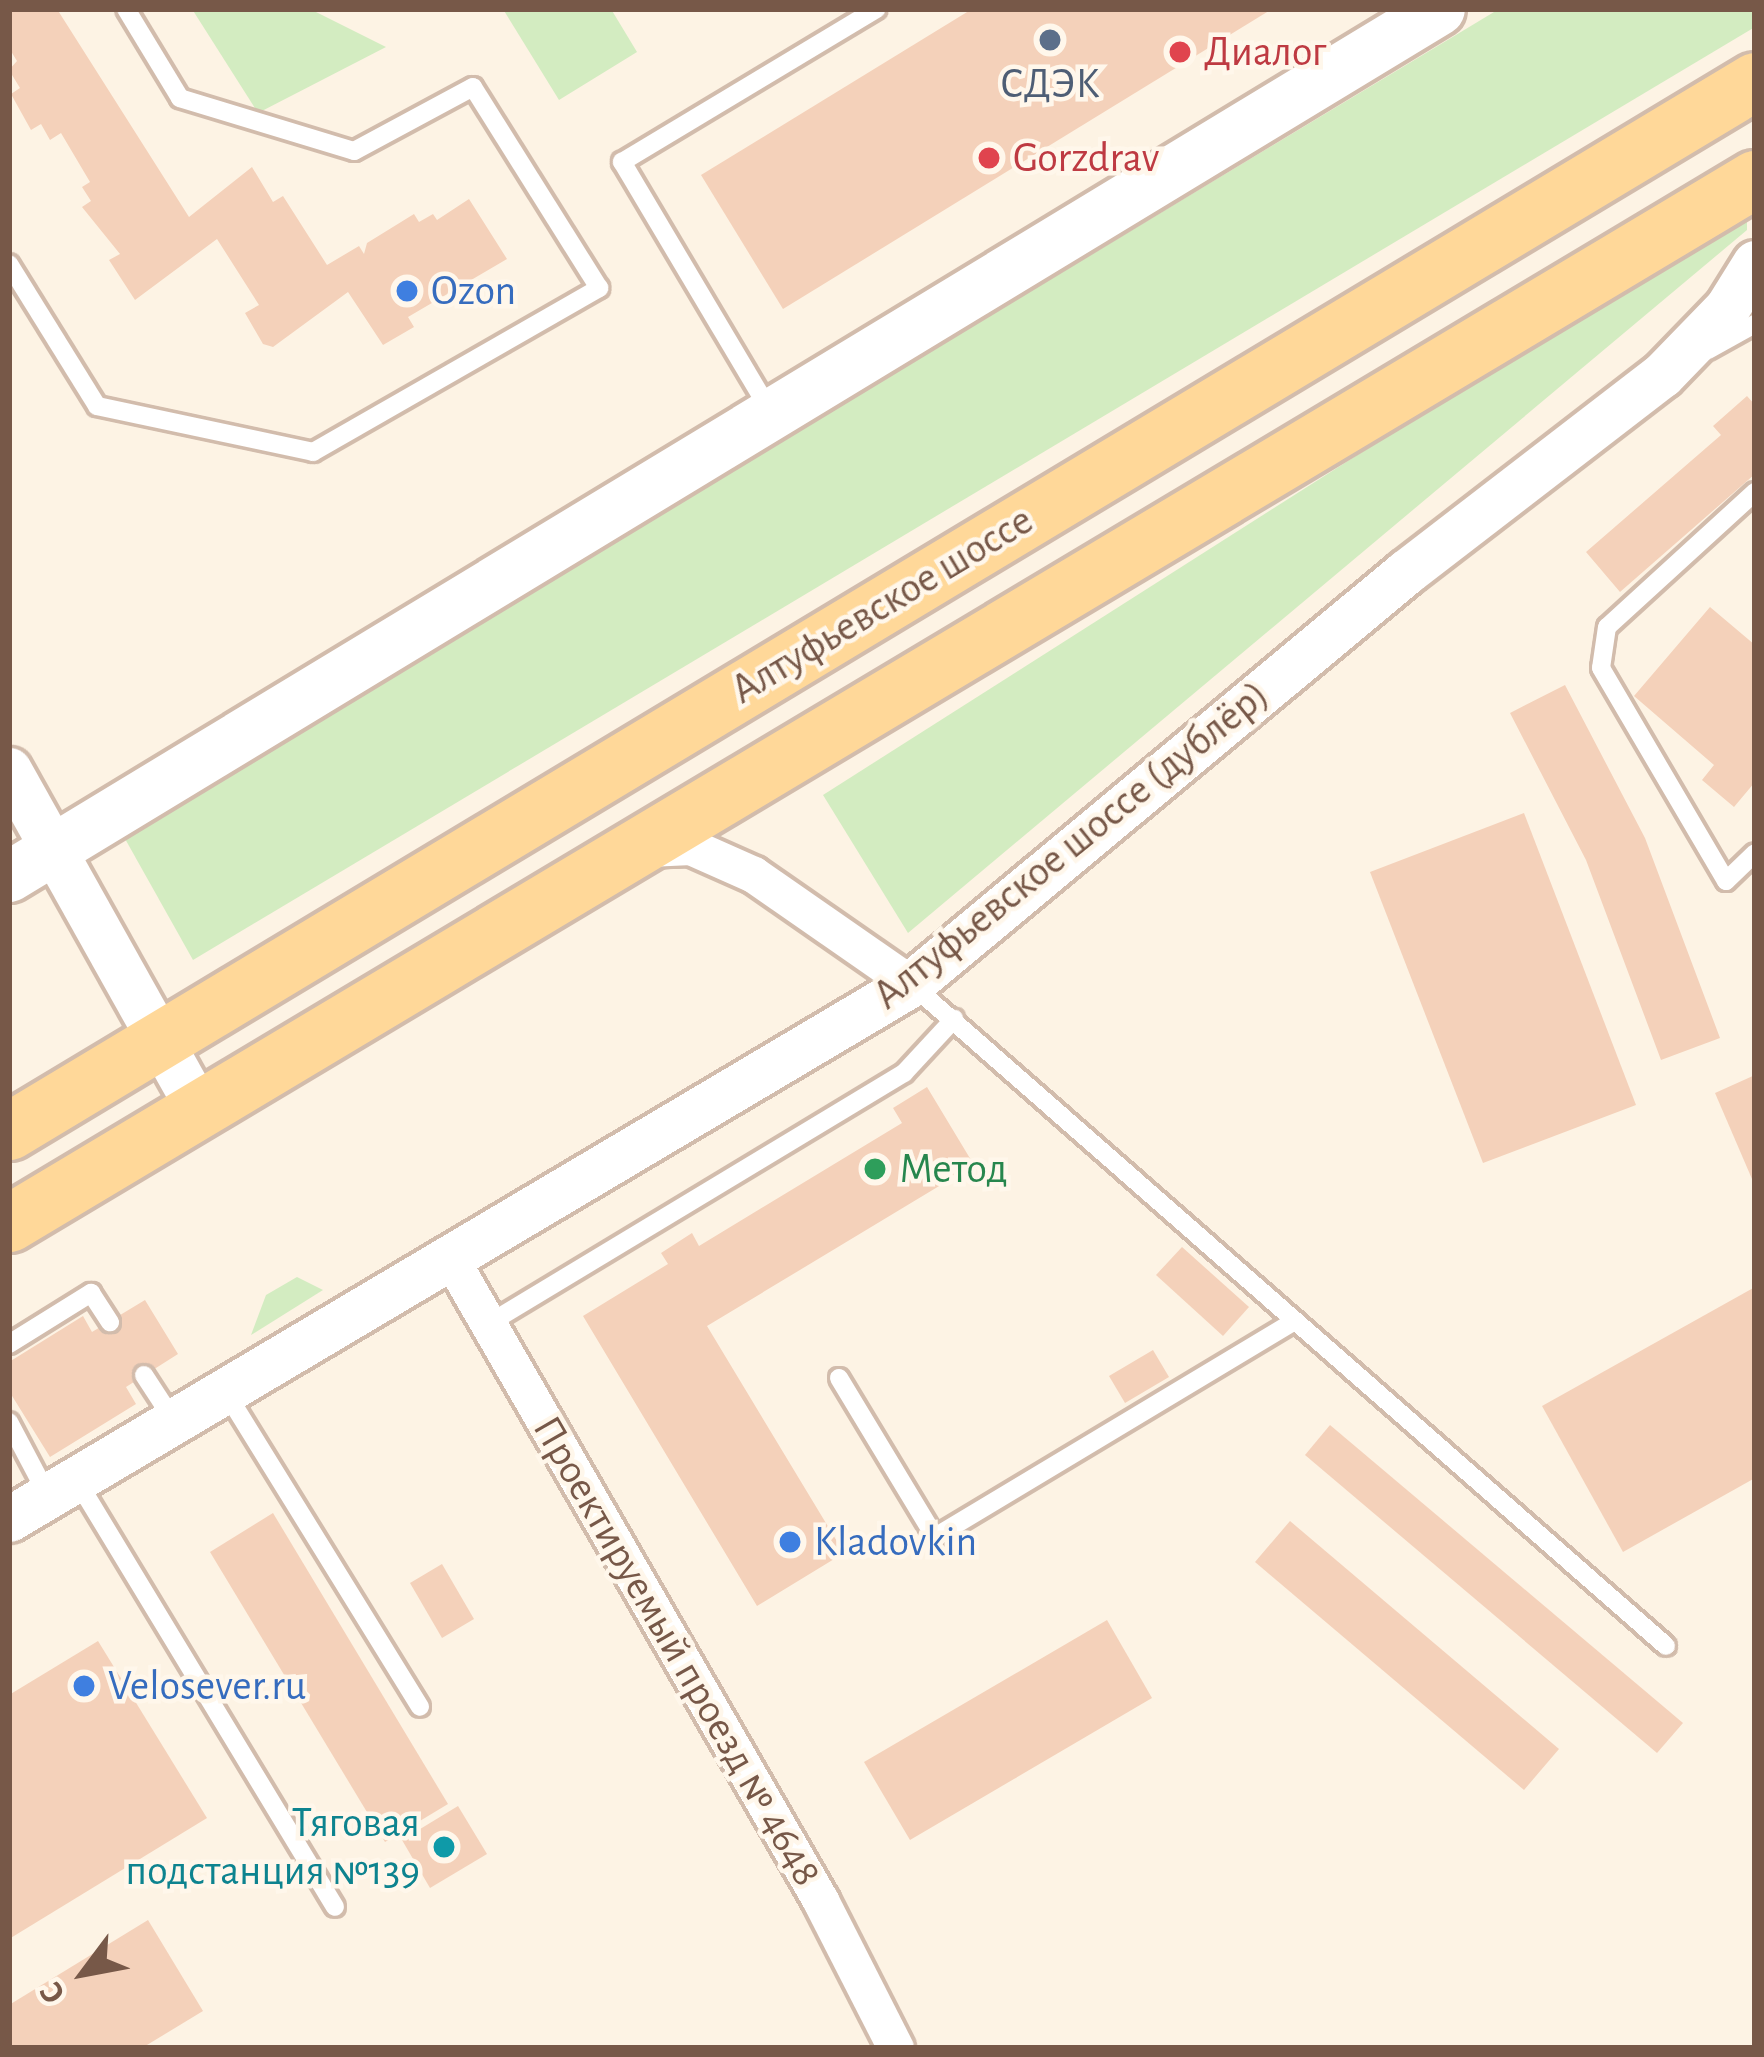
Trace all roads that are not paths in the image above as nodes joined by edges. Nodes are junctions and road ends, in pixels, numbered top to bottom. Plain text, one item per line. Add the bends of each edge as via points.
1 (126, 9) edge
2 (877, 9) edge
3 (1438, 9) edge
4 (1755, 81) edge
5 (1755, 178) edge
6 (1755, 263) edge
7 (11, 274) edge
8 (1755, 324) edge
9 (1662, 375) junction
10 (770, 411) junction
11 (1755, 492) edge
12 (9, 770) edge
13 (55, 847) junction
14 (632, 850) junction
15 (1755, 853) edge
16 (9, 875) edge
17 (910, 984) junction
18 (954, 1019) junction
19 (160, 1038) junction
20 (198, 1108) junction
21 (9, 1131) edge
22 (9, 1223) edge
23 (451, 1257) junction
24 (1295, 1321) junction
25 (110, 1322) dead end
26 (488, 1324) junction
27 (9, 1344) edge
28 (144, 1375) dead end
29 (839, 1378) dead end
30 (225, 1391) junction
31 (174, 1421) junction
32 (9, 1422) edge
33 (62, 1488) junction
34 (9, 1520) edge
35 (1666, 1646) dead end
36 (420, 1707) dead end
37 (335, 1907) dead end
38 (896, 2048) edge

1 - 7 lane via 180,98 353,151 473,87 599,288 314,452 98,406
2 - 10 lane via 622,162
3 - 10 main road
4 - 19 main road, Алтуфьевское шоссе
5 - 14 main road, Алтуфьевское шоссе
6 - 9 street, Алтуфьевское шоссе (дублёр) via 1726,308
8 - 9 lane
9 - 17 street, Алтуфьевское шоссе (дублёр) via 1406,572
10 - 13 main road
11 - 15 lane via 1625,607 1607,627 1601,656 1614,693 1726,881
12 - 13 street
13 - 16 main road
13 - 19 street
14 - 17 street via 691,847 754,874
14 - 20 main road, Алтуфьевское шоссе
17 - 18 lane
17 - 23 street, Алтуфьевское шоссе (дублёр)
18 - 24 lane
18 - 26 lane via 904,1073
19 - 20 street
19 - 21 main road, Алтуфьевское шоссе
20 - 22 main road, Алтуфьевское шоссе
23 - 26 street, Проектируемый проезд № 4648
23 - 30 street, Алтуфьевское шоссе (дублёр)
24 - 29 lane via 935,1537
24 - 35 lane
25 - 27 lane via 91,1293
26 - 38 street, Проектируемый проезд № 4648 via 821,1900
28 - 31 lane
30 - 31 street, Алтуфьевское шоссе (дублёр)
30 - 36 lane
31 - 33 street, Алтуфьевское шоссе (дублёр)
32 - 33 lane
33 - 34 street, Алтуфьевское шоссе (дублёр)
33 - 37 lane

